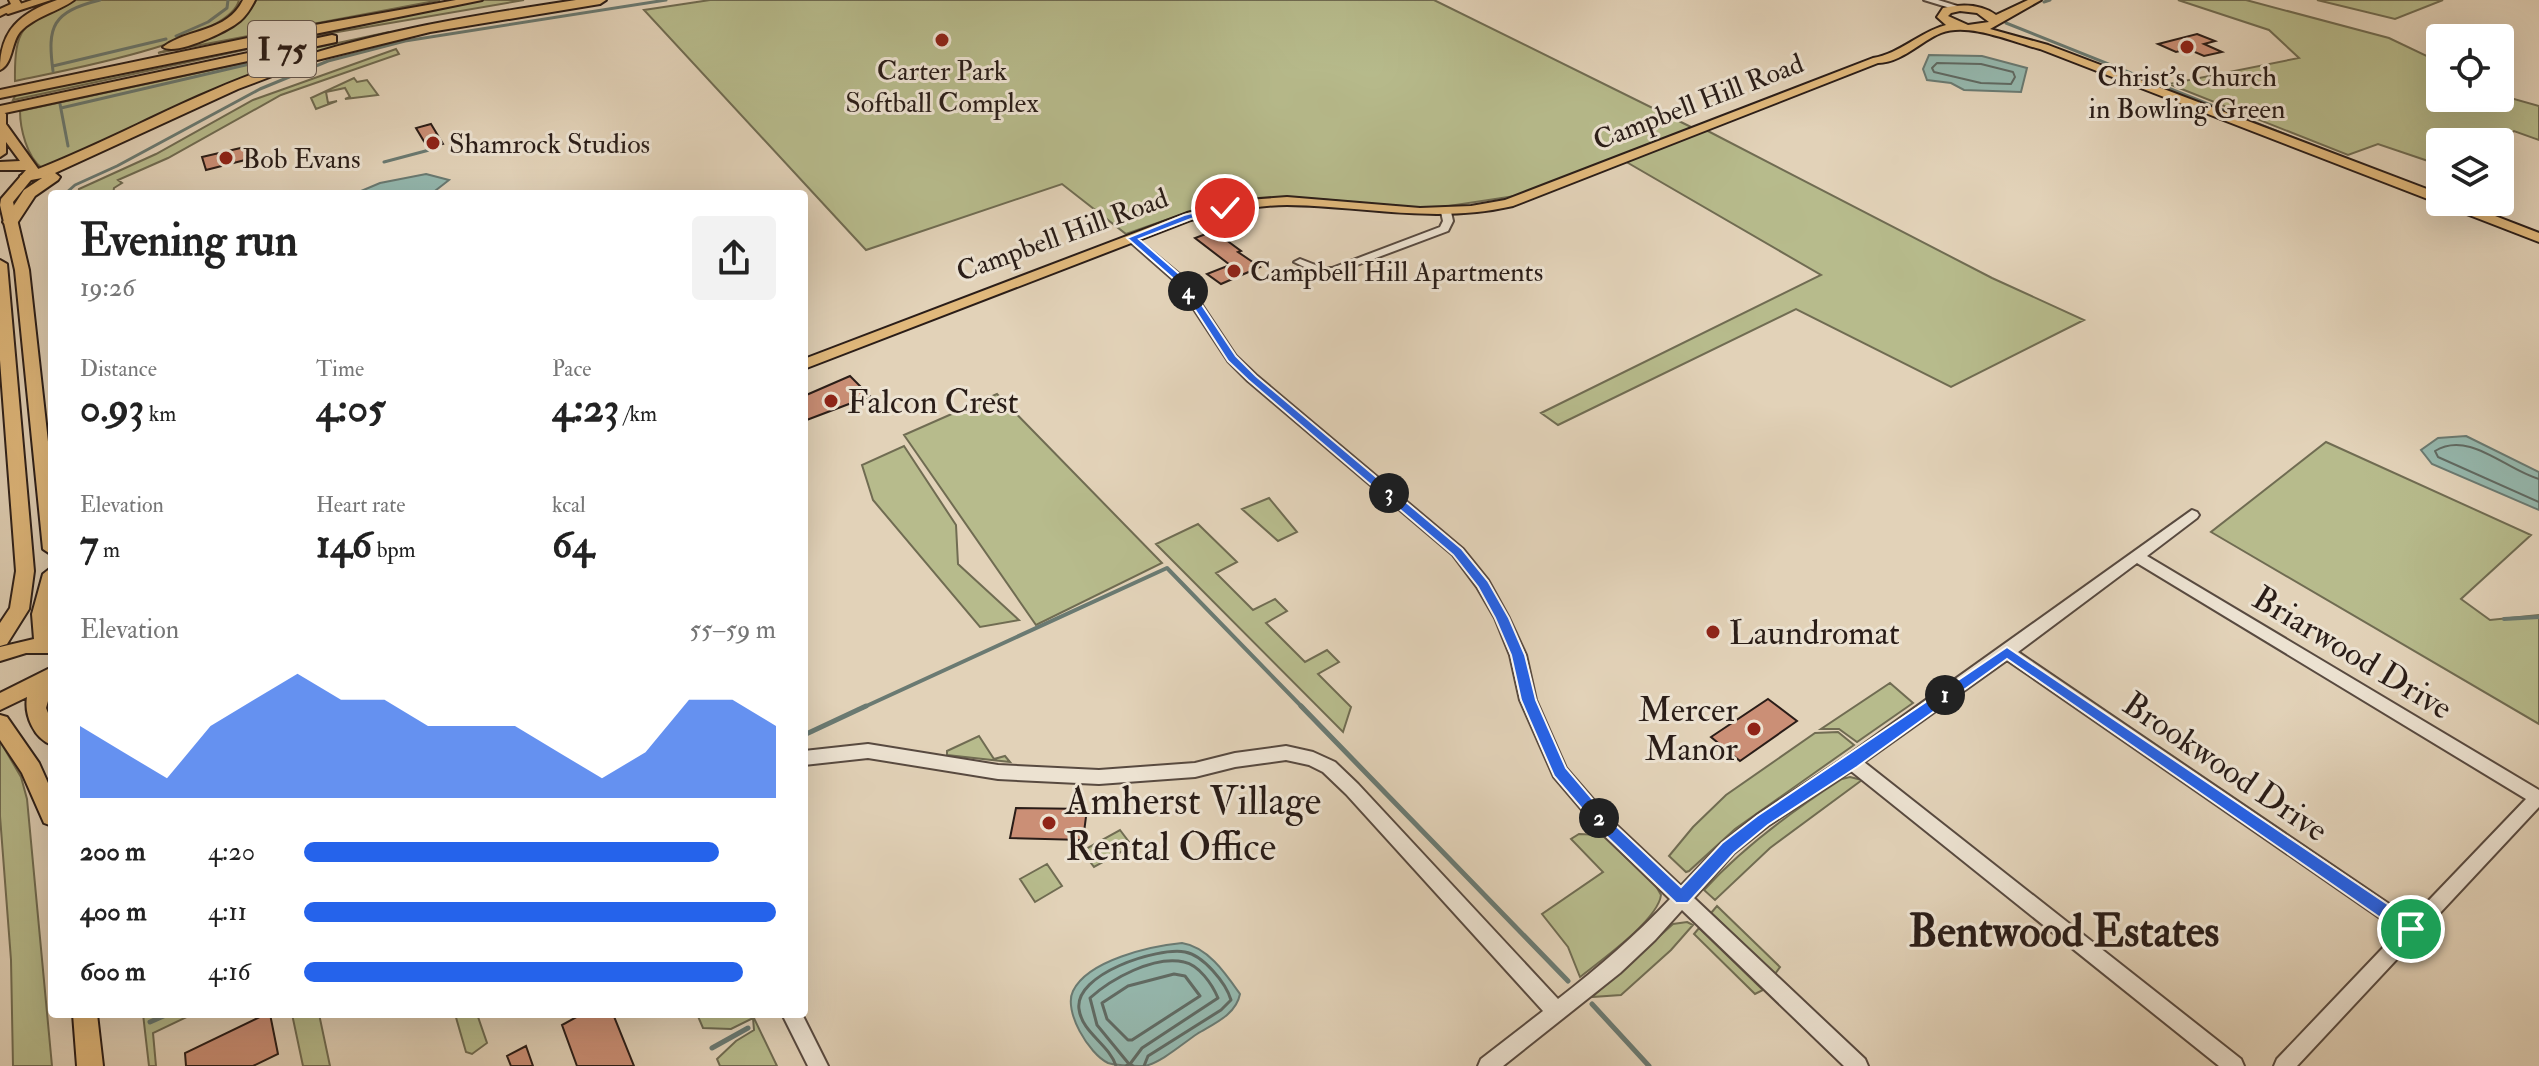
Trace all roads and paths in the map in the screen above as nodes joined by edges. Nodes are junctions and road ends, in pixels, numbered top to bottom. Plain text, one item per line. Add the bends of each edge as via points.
1 (45, 0) edge
2 (68, 0) edge
3 (249, 0) edge
4 (476, 0) edge
5 (566, 0) edge
6 (600, 0) edge
7 (2020, 0) edge
8 (2036, 0) edge
9 (1924, 1) edge
10 (9, 7) edge
11 (1960, 8) junction
12 (1979, 11) junction
13 (1942, 15) junction
14 (1995, 21) junction
15 (1957, 26) junction
16 (1975, 29) junction
17 (1877, 60) junction
18 (2088, 64) junction
19 (0, 66) edge
20 (0, 87) edge
21 (0, 94) edge
22 (0, 117) edge
23 (107, 148) junction
24 (0, 153) edge
25 (0, 166) edge
26 (25, 175) junction
27 (0, 188) edge
28 (2426, 194) edge
29 (1446, 212) junction
30 (2483, 216) edge
31 (11, 222) junction
32 (1132, 238) junction
33 (2539, 238) edge
34 (1300, 262) dead end
35 (0, 264) edge
36 (808, 362) edge
37 (48, 513) edge
38 (2192, 515) dead end
39 (2136, 556) junction
40 (48, 590) edge
41 (48, 637) edge
42 (0, 639) edge
43 (48, 645) edge
44 (2007, 652) junction
45 (0, 654) edge
46 (48, 676) edge
47 (48, 678) edge
48 (0, 702) edge
49 (0, 723) edge
50 (48, 733) edge
51 (808, 758) edge
52 (1852, 762) junction
53 (2538, 798) edge
54 (48, 808) edge
55 (1682, 898) junction
56 (2411, 929) junction
57 (1557, 1012) junction
58 (85, 1018) edge
59 (794, 1018) edge
60 (90, 1066) edge
61 (818, 1066) edge
62 (1488, 1066) edge
63 (1858, 1066) edge
64 (2234, 1066) edge
65 (2284, 1066) edge

1 - 10 highway
2 - 19 highway via 43,9 13,32
3 - 20 highway via 233,20 181,43
4 - 21 highway, I 75
5 - 22 highway, I 75 via 312,43
6 - 23 highway via 426,29 331,52 232,87
7 - 12 main road
8 - 14 main road
9 - 11 street
9 - 13 street
11 - 12 main road
11 - 13 main road, Campbell Hill Road
12 - 14 main road
13 - 15 main road
13 - 17 main road, Campbell Hill Road
14 - 16 main road
14 - 18 main road
15 - 16 main road
15 - 17 main road, Campbell Hill Road
16 - 18 main road
17 - 29 main road, Campbell Hill Road via 1528,197
18 - 28 main road
22 - 24 main road
22 - 26 main road
23 - 26 highway
23 - 31 highway via 36,187
25 - 26 main road
26 - 27 main road
26 - 31 main road via 6,202
29 - 32 main road, Campbell Hill Road via 1263,202 1187,217
29 - 34 street via 1447,224 1438,232 1348,266 1321,271
30 - 33 main road
31 - 37 main road
32 - 36 main road, Campbell Hill Road
32 - 55 street via 1180,280 1232,358 1252,378 1458,552 1502,618 1518,655 1528,700 1560,772 1606,826
35 - 42 main road via 25,571 19,609
38 - 39 street
39 - 44 street
39 - 53 street, Briarwood Drive
40 - 41 main road via 42,614
43 - 45 main road
44 - 52 street
44 - 56 street, Brookwood Drive
46 - 48 main road
47 - 50 main road via 37,695 35,711
49 - 54 main road via 31,769
51 - 57 street via 868,751 998,772 1099,777 1195,770 1270,754 1313,759 1352,789
52 - 55 street via 1763,820 1728,848
52 - 64 street
53 - 56 street
55 - 57 street via 1637,945
55 - 63 street
56 - 65 street
57 - 62 street
58 - 60 main road
59 - 61 street

